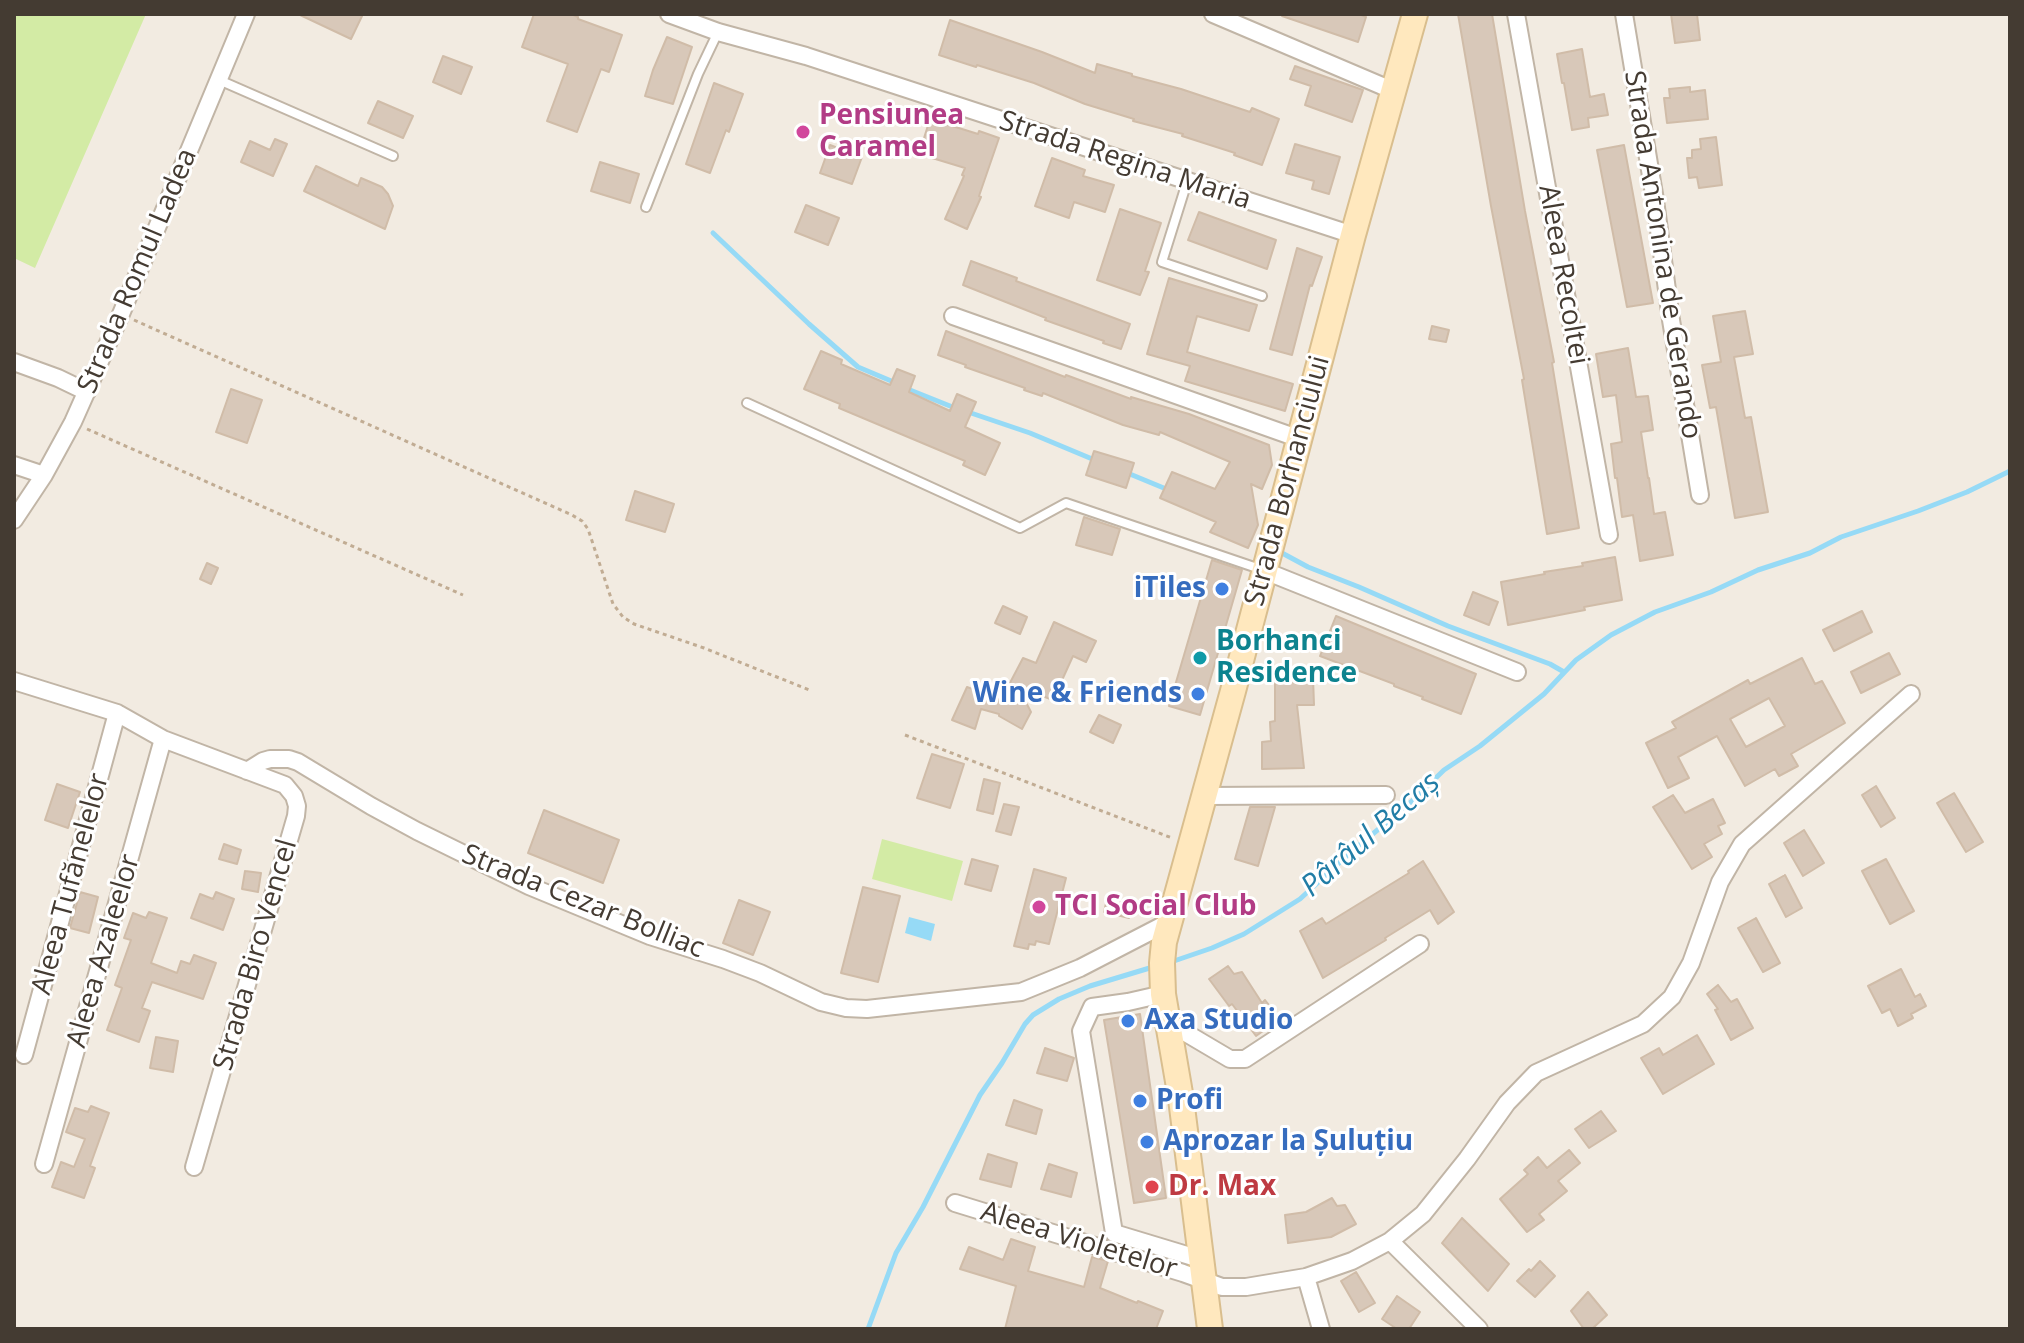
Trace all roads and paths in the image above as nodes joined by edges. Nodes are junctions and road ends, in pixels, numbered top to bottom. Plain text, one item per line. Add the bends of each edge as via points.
1 (246, 14) edge
2 (669, 14) edge
3 (1213, 14) edge
4 (1415, 14) edge
5 (1516, 14) edge
6 (1624, 14) edge
7 (718, 32) junction
8 (219, 80) junction
9 (1394, 91) junction
10 (393, 156) dead end
11 (1187, 182) junction
12 (646, 207) dead end
13 (1353, 235) junction
14 (1262, 296) dead end
15 (121, 314) junction
16 (953, 316) dead end
17 (14, 362) edge
18 (87, 392) junction
19 (747, 403) dead end
20 (73, 422) junction
21 (1300, 439) junction
22 (14, 465) edge
23 (44, 475) junction
24 (1700, 495) dead end
25 (14, 520) edge
26 (1609, 535) dead end
27 (1265, 571) junction
28 (463, 595) dead end
29 (1517, 672) dead end
30 (14, 681) edge
31 (812, 691) dead end
32 (1911, 694) dead end
33 (117, 713) junction
34 (905, 735) dead end
35 (163, 739) junction
36 (247, 771) junction
37 (1386, 795) dead end
38 (1204, 796) junction
39 (1190, 845) junction
40 (1166, 932) junction
41 (1420, 944) dead end
42 (1162, 990) junction
43 (1169, 1023) junction
44 (24, 1055) dead end
45 (44, 1164) dead end
46 (194, 1167) dead end
47 (955, 1203) dead end
48 (1390, 1241) junction
49 (1202, 1269) junction
50 (1306, 1277) junction
51 (1321, 1327) edge
52 (1210, 1329) edge
53 (1338, 1329) edge
54 (1479, 1329) edge

1 - 8 street, Strada Romul Ladea
2 - 7 street, Strada Regina Maria
3 - 9 street
4 - 9 main road, Strada Borhanciului
5 - 26 street, Aleea Recoltei
6 - 24 street, Strada Antonina de Gerando
7 - 11 street, Strada Regina Maria
7 - 12 lane
8 - 10 lane
8 - 15 street, Strada Romul Ladea
9 - 13 main road, Strada Borhanciului
11 - 13 street, Strada Regina Maria
11 - 14 lane via 1162,262
13 - 21 main road, Strada Borhanciului
15 - 18 street, Strada Romul Ladea
15 - 31 path via 572,515 588,529 613,604 623,617
16 - 21 street
17 - 18 street
18 - 20 street, Strada Romul Ladea
19 - 27 lane via 1020,528 1066,503
20 - 23 street, Strada Romul Ladea
20 - 28 path
21 - 27 main road, Strada Borhanciului
22 - 23 street
23 - 25 street, Strada Romul Ladea
27 - 29 street
27 - 38 main road, Strada Borhanciului
30 - 33 street
32 - 48 street via 1742,844 1720,882 1691,963 1672,997 1643,1024 1536,1073 1423,1214
33 - 35 street
33 - 44 street, Aleea Tufănelelor
34 - 39 path
35 - 36 street
35 - 45 street, Aleea Azaleelor
36 - 40 street, Strada Cezar Bolliac via 270,759 298,762 417,831 518,881 846,1008 1021,992
36 - 46 street, Strada Biro Vencel via 285,785 294,796 296,816
37 - 38 street
38 - 39 main road, Strada Borhanciului
39 - 40 main road, Strada Borhanciului
40 - 42 main road, Strada Borhanciului
41 - 43 street via 1240,1060
42 - 43 main road, Strada Borhanciului
42 - 49 street, Aleea Violetelor via 1092,1007 1081,1031 1114,1233
43 - 49 main road, Strada Borhanciului
47 - 49 street, Aleea Violetelor
48 - 50 street
48 - 54 street
49 - 50 street via 1222,1287
49 - 52 main road, Strada Borhanciului
50 - 51 street
51 - 53 street

